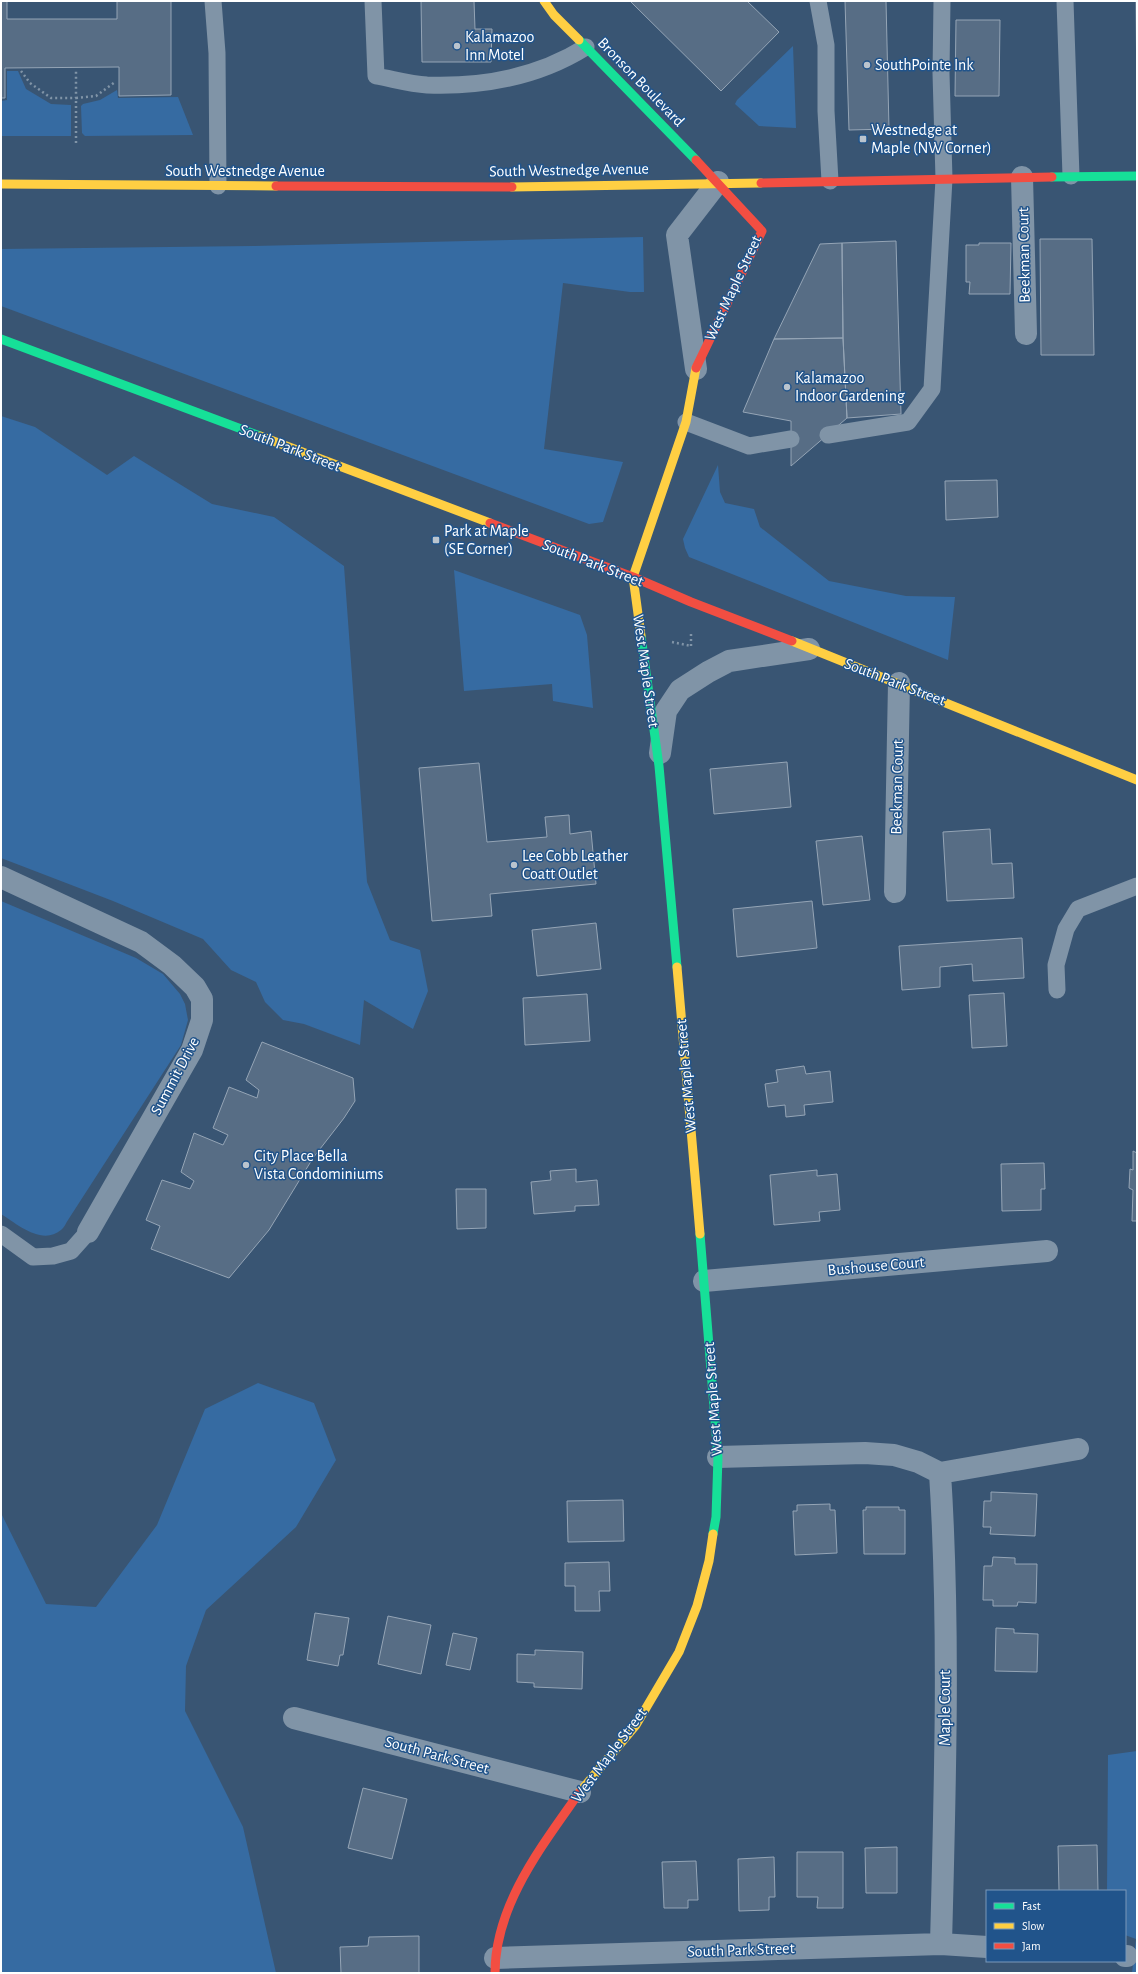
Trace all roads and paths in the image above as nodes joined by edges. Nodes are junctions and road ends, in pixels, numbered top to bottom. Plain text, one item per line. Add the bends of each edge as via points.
1 (213, 1) edge
2 (373, 1) edge
3 (544, 1) edge
4 (818, 1) edge
5 (942, 1) edge
6 (1065, 1) edge
7 (586, 47) junction
8 (22, 71) dead end
9 (76, 71) dead end
10 (115, 82) dead end
11 (76, 98) junction
12 (76, 143) dead end
13 (1071, 176) junction
14 (1137, 176) edge
15 (1022, 177) junction
16 (944, 178) junction
17 (830, 180) junction
18 (718, 182) junction
19 (1, 184) edge
20 (218, 186) junction
21 (1026, 334) dead end
22 (1, 339) edge
23 (696, 369) junction
24 (686, 422) junction
25 (828, 435) dead end
26 (791, 439) dead end
27 (633, 577) junction
28 (691, 628) dead end
29 (668, 641) dead end
30 (691, 646) junction
31 (809, 649) junction
32 (693, 653) dead end
33 (899, 683) junction
34 (659, 766) junction
35 (1137, 780) edge
36 (1, 877) edge
37 (1137, 886) edge
38 (896, 892) dead end
39 (1057, 990) dead end
40 (88, 1232) joint
41 (1, 1234) edge
42 (1048, 1251) dead end
43 (704, 1281) junction
44 (1078, 1449) dead end
45 (718, 1457) junction
46 (940, 1473) junction
47 (294, 1718) dead end
48 (580, 1792) junction
49 (941, 1944) junction
50 (986, 1947) edge
51 (495, 1965) edge

1 - 20 lane via 217,53
2 - 7 lane via 376,76 426,84 477,84 524,75 568,59
3 - 7 main road, Bronson Boulevard
4 - 17 lane via 826,45
5 - 16 lane
6 - 13 lane
7 - 18 main road, Bronson Boulevard
8 - 11 path via 30,83 51,98
9 - 11 path
10 - 11 path via 96,96
11 - 12 path
13 - 14 main road, South Westnedge Avenue
13 - 15 main road, South Westnedge Avenue
15 - 16 main road, South Westnedge Avenue
15 - 21 street, Beekman Court
16 - 17 main road, South Westnedge Avenue
16 - 25 lane via 932,389 908,422
17 - 18 main road, South Westnedge Avenue
18 - 20 main road, South Westnedge Avenue via 505,187
18 - 23 street, West Maple Street via 677,235
18 - 23 main road, West Maple Street via 762,231
19 - 20 main road, South Westnedge Avenue
22 - 27 main road, South Park Street
23 - 24 main road, West Maple Street
24 - 26 lane via 749,446
24 - 27 main road, West Maple Street
27 - 31 main road, South Park Street
27 - 34 main road, West Maple Street
28 - 30 path
29 - 30 path
30 - 32 path
31 - 33 main road, South Park Street
31 - 34 street, West Maple Street via 729,661 680,690 666,711
33 - 35 main road, South Park Street
33 - 38 street, Beekman Court
34 - 43 main road, West Maple Street
36 - 40 street, Summit Drive via 141,942 172,965 195,987 202,1000 202,1020 192,1050
37 - 39 lane via 1078,909 1066,929 1056,965
40 - 41 lane via 71,1251 53,1256 33,1257
42 - 43 street, Bushouse Court
43 - 45 main road, West Maple Street
44 - 46 street
45 - 46 street via 865,1453 918,1462
45 - 48 main road, West Maple Street via 716,1517 709,1561 697,1606 679,1652 636,1725
46 - 49 street, Maple Court via 944,1534 946,1732
47 - 48 street, South Park Street
48 - 51 main road, West Maple Street via 543,1844 520,1883 506,1918
49 - 50 street, South Park Street
49 - 51 street, South Park Street

